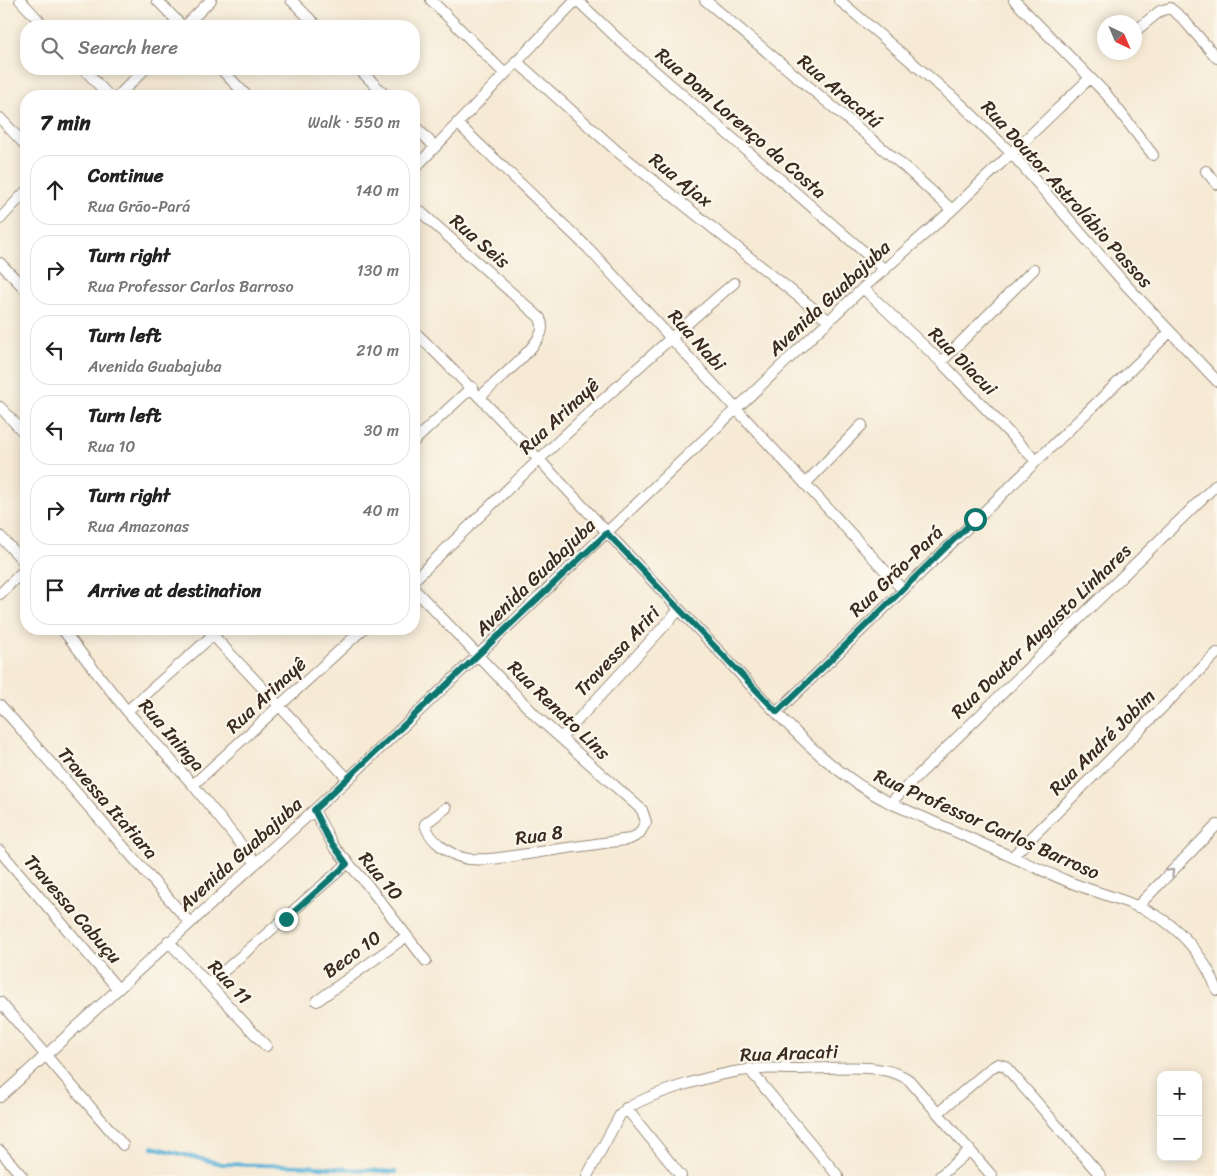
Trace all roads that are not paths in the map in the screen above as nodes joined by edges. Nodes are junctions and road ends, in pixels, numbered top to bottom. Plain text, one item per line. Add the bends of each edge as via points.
1 (20, 0) edge
2 (156, 0) edge
3 (211, 0) edge
4 (291, 0) edge
5 (431, 0) edge
6 (577, 0) edge
7 (705, 0) edge
8 (839, 0) edge
9 (1014, 0) edge
10 (38, 20) edge
11 (178, 20) edge
12 (190, 20) edge
13 (311, 20) edge
14 (1142, 26) edge
15 (1217, 58) edge
16 (516, 62) junction
17 (504, 73) junction
18 (90, 75) edge
19 (138, 75) edge
20 (227, 75) edge
21 (365, 75) edge
22 (1090, 78) junction
23 (103, 90) edge
24 (124, 90) edge
25 (240, 90) edge
26 (380, 90) edge
27 (0, 118) edge
28 (457, 123) junction
29 (420, 131) edge
30 (20, 140) edge
31 (434, 146) junction
32 (1012, 154) junction
33 (1153, 155) dead end
34 (420, 162) edge
35 (1206, 171) dead end
36 (1217, 184) edge
37 (20, 197) edge
38 (952, 210) junction
39 (420, 211) edge
40 (0, 219) edge
41 (0, 263) edge
42 (1034, 269) dead end
43 (885, 270) junction
44 (734, 283) dead end
45 (20, 284) edge
46 (863, 288) junction
47 (829, 321) junction
48 (1170, 332) junction
49 (420, 337) edge
50 (671, 337) junction
51 (941, 362) junction
52 (1217, 381) edge
53 (472, 387) junction
54 (480, 396) junction
55 (0, 407) edge
56 (737, 410) junction
57 (862, 425) dead end
58 (20, 429) edge
59 (420, 435) edge
60 (537, 459) junction
61 (1036, 462) junction
62 (805, 484) junction
63 (1217, 484) edge
64 (607, 533) junction
65 (0, 536) edge
66 (20, 559) edge
67 (420, 574) edge
68 (19, 576) edge
69 (902, 589) junction
70 (0, 594) edge
71 (420, 595) edge
72 (679, 610) junction
73 (67, 635) edge
74 (210, 635) edge
75 (217, 635) edge
76 (357, 635) edge
77 (1217, 653) edge
78 (478, 655) junction
79 (0, 705) edge
80 (279, 707) junction
81 (126, 710) junction
82 (777, 712) junction
83 (561, 738) junction
84 (348, 779) junction
85 (193, 785) junction
86 (619, 790) joint
87 (890, 803) junction
88 (446, 808) dead end
89 (314, 810) junction
90 (1217, 825) edge
91 (0, 851) edge
92 (1014, 856) junction
93 (256, 863) junction
94 (347, 864) junction
95 (1137, 907) junction
96 (190, 923) junction
97 (407, 936) junction
98 (168, 942) junction
99 (426, 961) dead end
100 (210, 984) junction
101 (1217, 988) edge
102 (118, 989) junction
103 (317, 1001) dead end
104 (0, 1002) edge
105 (266, 1046) dead end
106 (45, 1055) junction
107 (749, 1069) junction
108 (0, 1097) edge
109 (626, 1108) junction
110 (938, 1113) junction
111 (123, 1144) dead end
112 (970, 1150) junction
113 (0, 1151) edge
114 (22, 1176) edge
115 (587, 1176) edge
116 (681, 1176) edge
117 (838, 1176) edge
118 (940, 1176) edge
119 (992, 1176) edge
120 (1101, 1176) edge

1 - 10 street
2 - 11 street
3 - 12 street
4 - 13 street
5 - 17 street
6 - 16 street
6 - 43 street, Rua Dom Lorenço da Costa via 618,40
7 - 38 street, Rua Aracatú
8 - 32 street, Rua Doutor Astrolábio Passos via 962,105
9 - 22 street
14 - 15 street via 1160,11 1170,8
16 - 17 street
16 - 47 street, Rua Ajax via 618,152
17 - 28 street
18 - 23 street
19 - 24 street
20 - 25 street
21 - 26 street
22 - 32 street, Avenida Guabajuba
22 - 33 street via 1132,124
27 - 30 street
28 - 31 street
28 - 50 street, Rua Nabi via 590,249
29 - 31 street
31 - 34 street
32 - 38 street, Avenida Guabajuba
32 - 48 street, Rua Doutor Astrolábio Passos
35 - 36 street
37 - 40 street
38 - 43 street, Avenida Guabajuba
39 - 54 street, Rua Seis via 540,318 542,327 532,346
41 - 45 street
42 - 51 street
43 - 46 street, Avenida Guabajuba
44 - 50 street, Rua Arinayê
46 - 47 street, Avenida Guabajuba
46 - 51 street, Rua Diacui
47 - 56 street, Avenida Guabajuba
48 - 52 street, Rua Doutor Astrolábio Passos
48 - 61 street, Rua Grão-Pará
49 - 53 street, Rua Professor Carlos Barroso
50 - 56 street, Rua Nabi
50 - 60 street, Rua Arinayê
51 - 61 street, Rua Diacui
53 - 54 street, Rua Professor Carlos Barroso
53 - 59 street
54 - 60 street, Rua Professor Carlos Barroso
55 - 58 street
56 - 62 street, Rua Nabi
56 - 64 street, Avenida Guabajuba
57 - 62 street
60 - 64 street, Rua Professor Carlos Barroso
60 - 67 street, Rua Arinayê
61 - 69 street, Rua Grão-Pará
62 - 69 street, Rua Nabi
63 - 87 street, Rua Doutor Augusto Linhares
64 - 72 street, Rua Professor Carlos Barroso
64 - 78 street, Avenida Guabajuba
65 - 66 street
68 - 70 street
69 - 82 street, Rua Grão-Pará
71 - 78 street, Rua Renato Lins
72 - 82 street, Rua Professor Carlos Barroso
72 - 83 street, Travessa Ariri
73 - 81 street, Rua Ininga
74 - 81 street
75 - 80 street
76 - 80 street, Rua Arinayê
77 - 92 street, Rua André Jobim
78 - 83 street, Rua Renato Lins
78 - 84 street, Avenida Guabajuba
79 - 96 street, Travessa Itatiara
80 - 84 street
80 - 85 street, Rua Arinayê
81 - 85 street, Rua Ininga
82 - 87 street, Rua Professor Carlos Barroso via 837,770 864,790
83 - 86 street, Rua Renato Lins
84 - 89 street, Avenida Guabajuba
85 - 93 street, Rua Ininga
86 - 88 street, Rua 8 via 632,799 645,815 646,827 639,834 630,839 495,859 467,859 454,855 435,841 425,824
87 - 92 street, Rua Professor Carlos Barroso
89 - 93 street, Avenida Guabajuba
89 - 94 street, Rua 10 via 328,838
95 -> 90 street
91 - 102 street, Travessa Cabuçu
92 - 95 street, Rua Professor Carlos Barroso
93 - 96 street, Avenida Guabajuba
94 - 97 street, Rua 10
94 - 100 street
95 - 101 street, Rua Professor Carlos Barroso via 1162,919 1188,942 1202,959
96 - 98 street, Avenida Guabajuba
97 - 99 street, Rua 10
97 - 103 street, Beco 10
98 - 100 street, Rua 11
98 - 102 street, Avenida Guabajuba
100 - 105 street, Rua 11
102 - 106 street, Avenida Guabajuba
104 - 106 street
106 - 108 street, Avenida Guabajuba
106 - 111 street
107 - 109 street, Rua Aracati via 662,1093
107 - 110 street, Rua Aracati via 872,1068 896,1073 909,1080
107 - 117 street
109 - 115 street via 612,1126
109 - 116 street
110 - 112 street, Rua Aracati
110 - 120 street via 991,1068 998,1064 1005,1066
112 - 118 street
112 - 119 street, Rua Aracati
113 - 114 street

